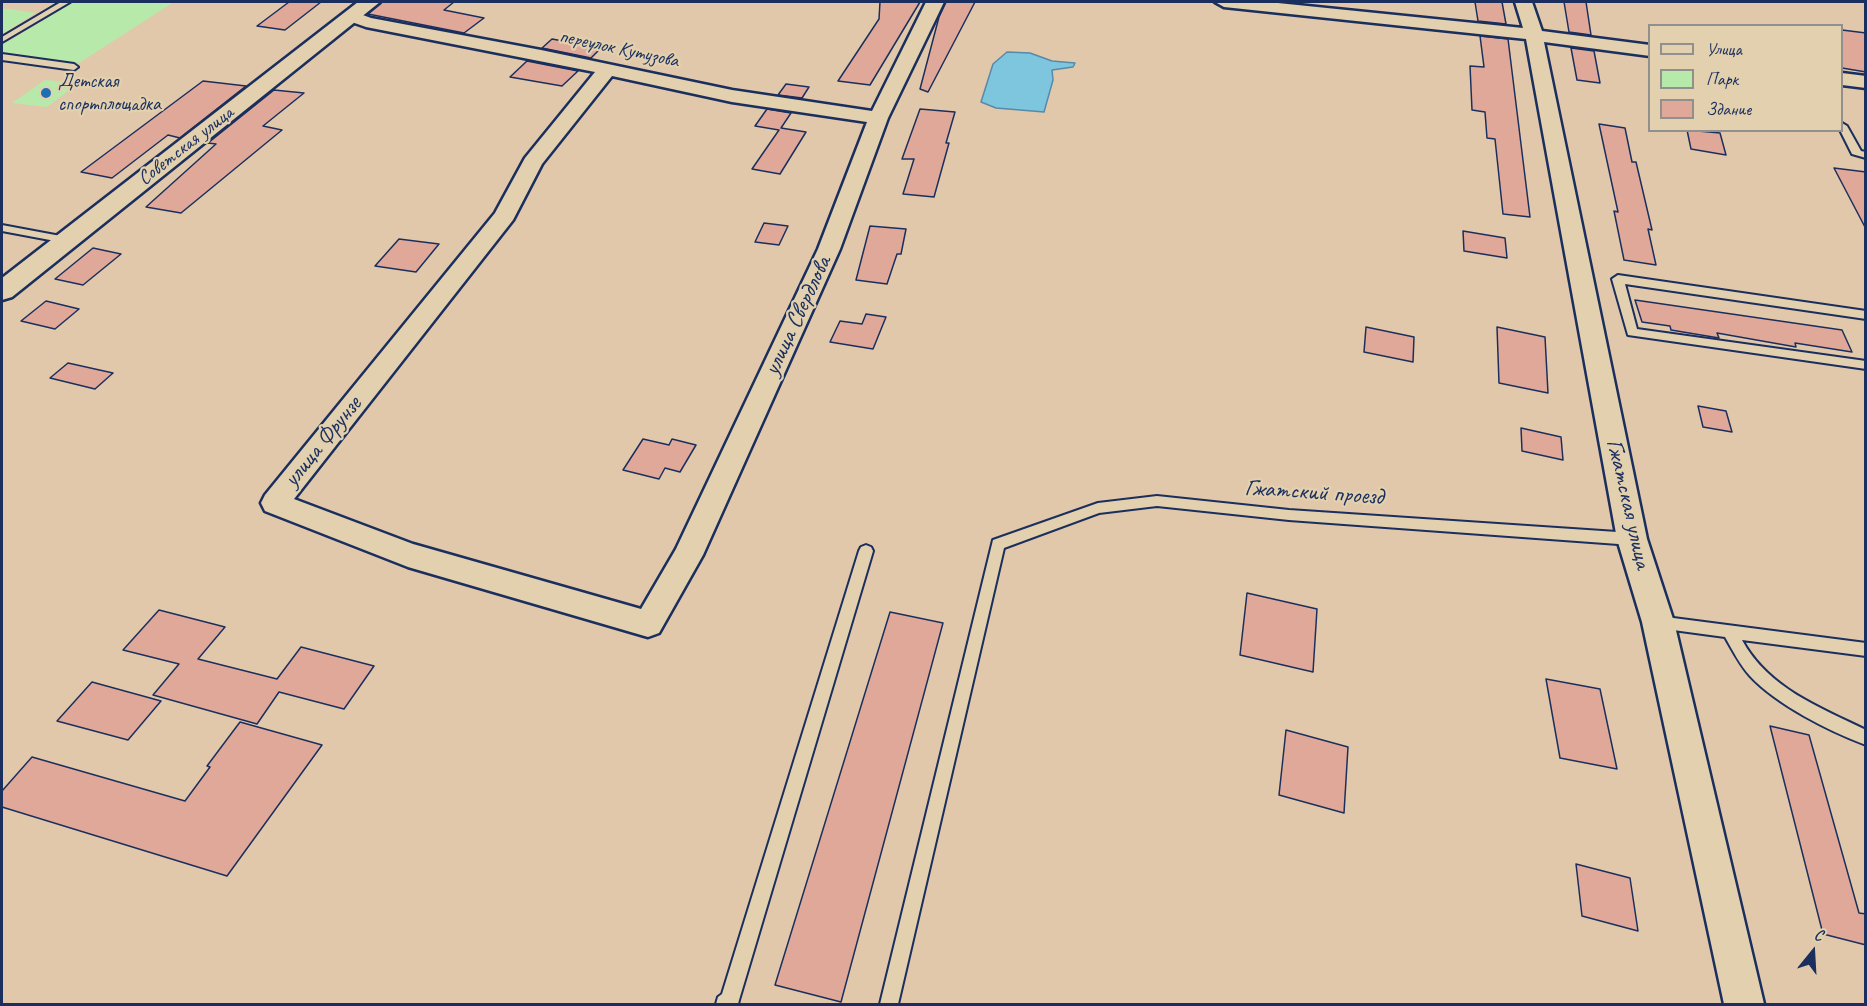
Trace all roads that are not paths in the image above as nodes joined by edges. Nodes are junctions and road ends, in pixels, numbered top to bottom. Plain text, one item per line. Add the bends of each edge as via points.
1 (66, 2) edge
2 (935, 2) edge
3 (1224, 2) edge
4 (1524, 2) edge
5 (1293, 5) edge
6 (361, 9) edge
7 (1534, 35) junction
8 (2, 40) edge
9 (1648, 51) edge
10 (2, 57) edge
11 (74, 67) dead end
12 (608, 69) junction
13 (1843, 79) edge
14 (1866, 82) edge
15 (878, 118) junction
16 (1843, 128) edge
17 (1866, 155) edge
18 (2, 228) edge
19 (66, 240) junction
20 (2, 291) edge
21 (1866, 315) edge
22 (1866, 365) edge
23 (1632, 539) junction
24 (866, 551) dead end
25 (1658, 622) junction
26 (648, 624) joint
27 (1730, 632) junction
28 (1866, 650) edge
29 (1866, 738) edge
30 (732, 1003) edge
31 (889, 1005) edge
32 (1744, 1005) edge

1 - 8 lane
2 - 15 street, улица Свердлова
3 - 5 street
4 - 7 street, Гжатская улица
5 - 7 street
6 - 12 street, переулок Кутузова via 366,21
6 - 19 main road, Советская улица
7 - 9 street
7 - 23 street, Гжатская улица
10 - 11 lane
12 - 15 street, переулок Кутузова via 732,96
12 - 26 street, улица Фрунзе via 532,162 505,215 275,503 408,555
13 - 14 street
15 - 26 street, улица Свердлова via 829,249 688,555
16 - 17 lane via 1857,154
18 - 19 lane
19 - 20 main road, Советская улица
21 - 22 lane via 1618,279 1632,332
23 - 25 street, Гжатская улица
23 - 31 lane, Гжатский проезд via 1289,515 1157,501 1098,508 998,544
24 - 30 lane
25 - 27 lane
25 - 32 street, Гжатская улица
27 - 28 lane
27 - 29 lane via 1741,657 1773,690

